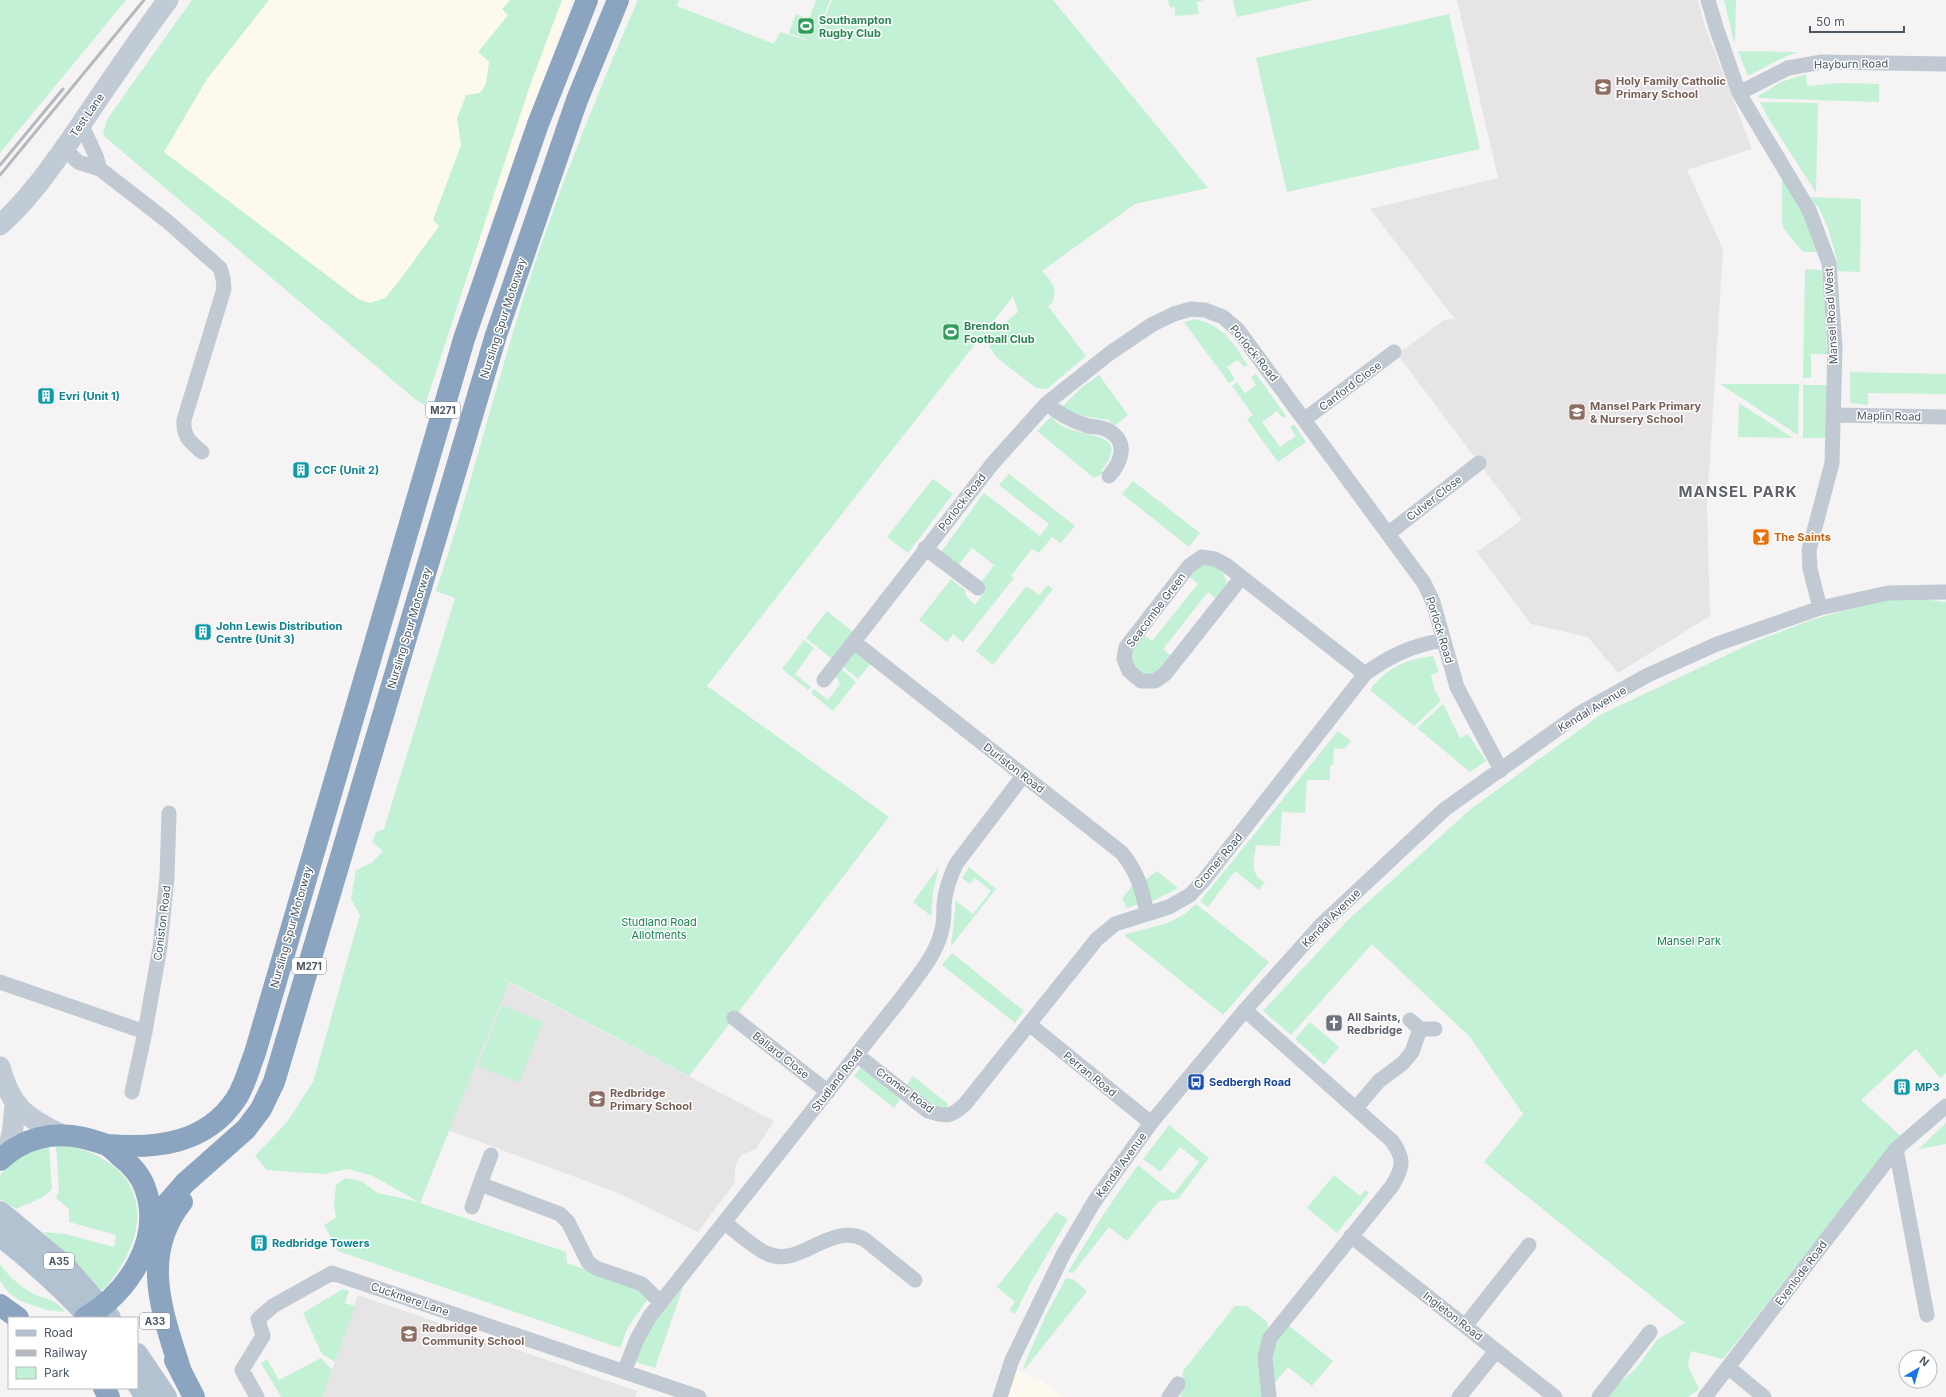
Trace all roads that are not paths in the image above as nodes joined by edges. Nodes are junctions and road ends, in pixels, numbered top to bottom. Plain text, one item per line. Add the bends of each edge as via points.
1 (168, 0) edge
2 (587, 0) edge
3 (618, 0) edge
4 (1708, 0) edge
5 (1946, 64) edge
6 (1739, 93) junction
7 (81, 124) junction
8 (64, 148) junction
9 (100, 169) junction
10 (0, 225) edge
11 (1394, 352) dead end
12 (1047, 403) junction
13 (1833, 415) junction
14 (1946, 417) edge
15 (1305, 419) junction
16 (202, 452) dead end
17 (1479, 463) dead end
18 (1109, 476) dead end
19 (1389, 533) junction
20 (925, 548) junction
21 (1241, 578) junction
22 (975, 580) dead end
23 (1946, 592) edge
24 (1820, 608) junction
25 (1443, 640) junction
26 (854, 642) junction
27 (1365, 674) junction
28 (824, 680) dead end
29 (1501, 770) junction
30 (1023, 776) junction
31 (169, 813) dead end
32 (1147, 913) junction
33 (0, 982) edge
34 (1245, 1010) junction
35 (734, 1018) dead end
36 (1029, 1024) junction
37 (1422, 1026) dead end
38 (145, 1032) junction
39 (857, 1054) junction
40 (0, 1067) edge
41 (132, 1092) dead end
42 (828, 1092) junction
43 (15, 1104) junction
44 (1946, 1106) edge
45 (1356, 1108) junction
46 (1151, 1123) junction
47 (246, 1129) junction
48 (62, 1135) junction
49 (107, 1145) junction
50 (1896, 1149) junction
51 (491, 1155) dead end
52 (4, 1156) edge
53 (480, 1184) junction
54 (472, 1207) dead end
55 (0, 1212) edge
56 (150, 1222) junction
57 (724, 1222) junction
58 (0, 1236) edge
59 (1351, 1236) junction
60 (1529, 1245) dead end
61 (137, 1266) junction
62 (915, 1280) dead end
63 (661, 1303) junction
64 (0, 1305) edge
65 (1927, 1315) dead end
66 (17, 1317) edge
67 (86, 1317) edge
68 (89, 1317) edge
69 (109, 1317) edge
70 (1465, 1326) junction
71 (1650, 1332) dead end
72 (1496, 1351) junction
73 (138, 1356) edge
74 (1728, 1368) junction
75 (181, 1372) junction
76 (624, 1372) junction
77 (138, 1384) edge
78 (1178, 1384) dead end
79 (1165, 1394) edge
80 (159, 1396) edge
81 (194, 1397) edge
82 (257, 1397) edge
83 (700, 1397) edge
84 (1000, 1397) edge
85 (1269, 1397) edge
86 (1459, 1397) edge
87 (1555, 1397) edge
88 (1599, 1397) edge
89 (1705, 1397) edge
90 (1764, 1397) edge

1 - 7 street, Test Lane via 124,59
2 - 49 highway, Nursling Spur Motorway / M271 via 538,124 464,339 255,1053 240,1092 215,1122 187,1139 135,1147
3 - 47 highway, Nursling Spur Motorway / M271 via 577,100 496,335 278,1071 266,1099
4 - 6 street, Mansel Road West
5 - 6 street, Hayburn Road via 1822,62 1788,68
6 - 13 street, Mansel Road West via 1809,210 1829,263 1835,347
7 - 8 street, Test Lane
7 - 9 street
8 - 9 street via 78,162
8 - 10 street, Test Lane via 26,200
9 - 16 street via 167,221 220,268 224,289 184,420 187,438
11 - 15 street, Canford Close
12 - 15 street, Porlock Road via 1110,353 1153,324 1191,309 1205,310 1223,317 1238,330
12 - 18 street via 1057,413 1110,431 1116,437 1125,467
12 - 20 street, Porlock Road via 993,463
13 - 14 street, Maplin Road
13 - 24 street, Mansel Road West via 1832,463 1809,550 1810,568
15 - 19 street, Porlock Road
17 - 19 street, Culver Close
19 - 25 street, Porlock Road via 1424,582 1433,602
20 - 22 street
20 - 26 street, Porlock Road
21 - 21 street, Seacombe Green via 1215,559 1202,557 1189,566 1126,647 1124,659 1129,671 1141,681 1155,681 1165,674
21 - 27 street, Seacombe Green
23 - 24 street, Kendal Avenue via 1888,593
24 - 29 street, Kendal Avenue via 1716,644 1648,675 1580,713
25 - 27 street, Cromer Road via 1416,646 1388,658
25 - 29 street, Porlock Road via 1457,687
26 - 28 street, Porlock Road
26 - 30 street, Durlston Road
27 - 32 street, Cromer Road via 1204,880 1190,895 1169,907
29 - 34 street, Kendal Avenue via 1445,809 1321,925
30 - 32 street, Durlston Road via 1122,853 1140,882
30 - 39 street, Studland Road via 956,864 948,880 943,924 930,958
31 - 38 street, Coniston Road via 167,877 160,947
32 - 36 street, Cromer Road via 1115,924 1097,939
33 - 38 street
34 - 45 street
34 - 46 street, Kendal Avenue
35 - 42 street, Ballard Close
36 - 39 street, Cromer Road via 965,1104 955,1113 942,1116 928,1111
36 - 46 street, Perran Road
37 - 45 street via 1412,1052 1403,1063 1379,1081
38 - 41 street, Coniston Road
39 - 42 street, Studland Road
40 - 43 street
42 - 57 street, Studland Road
43 - 48 street
43 - 52 street via 14,1128
44 - 50 street, Evenlode Road
45 - 59 street via 1392,1141 1402,1161 1399,1175
46 - 84 street, Kendal Avenue via 1094,1202 1064,1253 1012,1360
47 - 56 highway, Nursling Spur Motorway / M271 via 185,1183
47 - 75 highway, M271 via 227,1157 194,1187 181,1203 161,1242 158,1261 160,1299
48 - 49 highway
48 - 52 highway via 37,1138
49 - 56 highway via 131,1166 140,1178 148,1198
50 - 65 street
50 - 74 street, Evenlode Road
51 - 53 street
53 - 54 street
53 - 63 street via 560,1214 568,1222 588,1262 596,1268 642,1284
55 - 69 main road, A35 via 65,1266
56 - 61 highway
57 - 62 street via 766,1253 778,1257 789,1256 833,1237 844,1234 856,1235
57 - 63 street, Studland Road
58 - 68 main road, A35 via 35,1263
59 - 70 street, Ingleton Road
59 - 85 street via 1270,1338 1265,1357
60 - 70 street
61 - 67 highway via 128,1281 113,1297
61 - 75 highway, A33 via 157,1326
63 - 76 street, Studland Road via 637,1339
64 - 66 highway
70 - 72 street, Ingleton Road
71 - 88 street
72 - 86 street
72 - 87 street, Ingleton Road
73 - 80 main road
74 - 89 street, Evenlode Road
74 - 90 street
75 - 81 highway, A33
76 - 82 street, Cuckmere Lane via 332,1273 273,1306 258,1319 263,1336 242,1370
76 - 83 street, Cuckmere Lane
77 - 80 main road
78 - 79 street

